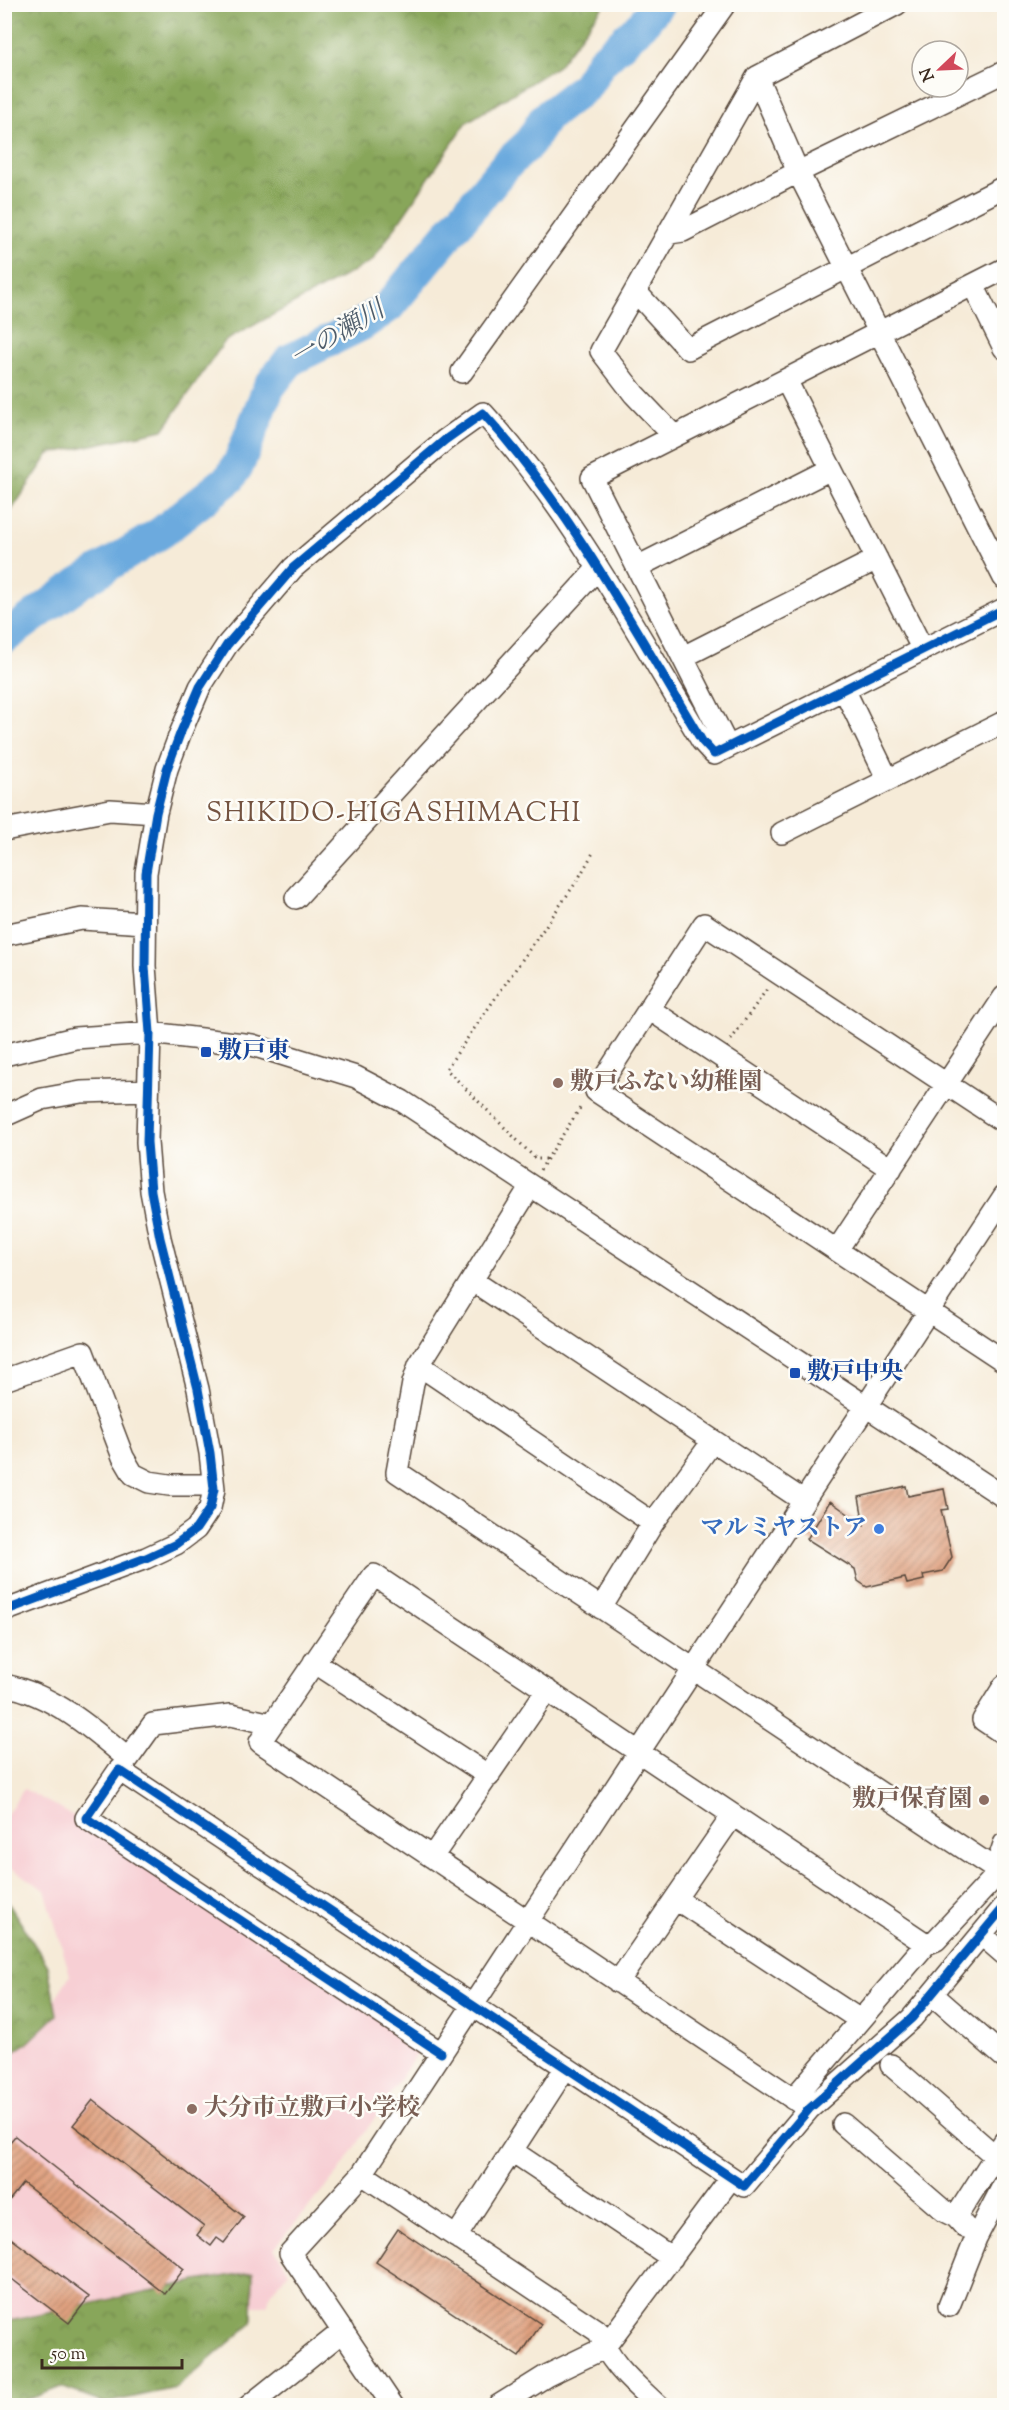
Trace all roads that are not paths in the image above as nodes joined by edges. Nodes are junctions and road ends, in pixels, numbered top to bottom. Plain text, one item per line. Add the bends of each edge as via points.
1 (725, 4) edge
2 (897, 4) edge
3 (865, 11) edge
4 (1005, 72) edge
5 (757, 77) junction
6 (798, 172) junction
7 (1005, 187) edge
8 (670, 233) junction
9 (847, 266) junction
10 (1005, 269) edge
11 (973, 285) junction
12 (636, 292) junction
13 (881, 332) junction
14 (1005, 348) edge
15 (462, 372) dead end
16 (786, 380) junction
17 (674, 436) junction
18 (831, 469) junction
19 (877, 559) junction
20 (637, 567) junction
21 (598, 568) junction
22 (1005, 578) edge
23 (1005, 609) edge
24 (922, 650) junction
25 (683, 657) junction
26 (843, 689) junction
27 (1005, 722) edge
28 (728, 747) junction
29 (888, 780) junction
30 (156, 813) junction
31 (4, 830) edge
32 (782, 833) dead end
33 (296, 898) dead end
34 (145, 923) junction
35 (4, 935) edge
36 (1005, 997) edge
37 (649, 1010) junction
38 (150, 1033) junction
39 (4, 1055) edge
40 (947, 1084) junction
41 (147, 1090) junction
42 (4, 1116) edge
43 (1005, 1122) edge
44 (891, 1169) junction
45 (525, 1195) dead end
46 (1005, 1197) edge
47 (837, 1250) junction
48 (473, 1281) junction
49 (929, 1311) junction
50 (1005, 1361) edge
51 (419, 1365) junction
52 (4, 1380) edge
53 (867, 1405) junction
54 (713, 1441) junction
55 (213, 1485) junction
56 (1005, 1497) edge
57 (804, 1501) junction
58 (653, 1523) junction
59 (601, 1608) junction
60 (4, 1611) edge
61 (315, 1662) junction
62 (694, 1669) junction
63 (4, 1685) edge
64 (1005, 1686) edge
65 (547, 1690) junction
66 (272, 1724) junction
67 (1005, 1734) edge
68 (639, 1752) junction
69 (489, 1776) junction
70 (733, 1815) junction
71 (1005, 1844) edge
72 (432, 1857) junction
73 (995, 1869) junction
74 (676, 1899) junction
75 (1005, 1907) edge
76 (528, 1921) junction
77 (982, 1935) junction
78 (926, 1944) junction
79 (1005, 1954) edge
80 (618, 1982) junction
81 (933, 1995) junction
82 (472, 2005) junction
83 (860, 2020) junction
84 (441, 2053) junction
85 (1005, 2057) edge
86 (891, 2065) dead end
87 (566, 2067) junction
88 (801, 2104) junction
89 (843, 2124) dead end
90 (1000, 2149) edge
91 (512, 2151) junction
92 (362, 2174) junction
93 (731, 2178) junction
94 (1005, 2184) edge
95 (956, 2217) junction
96 (456, 2237) junction
97 (976, 2238) junction
98 (672, 2258) junction
99 (949, 2306) dead end
100 (343, 2331) junction
101 (604, 2348) junction
102 (249, 2406) edge
103 (393, 2406) edge
104 (498, 2406) edge
105 (658, 2406) edge

1 - 15 street
2 - 3 street
3 - 5 street
4 - 6 street
5 - 6 street
5 - 8 street
6 - 8 street via 683,231
6 - 9 street
7 - 9 street
8 - 12 street
9 - 12 street via 688,349
9 - 13 street
10 - 11 street
11 - 13 street
11 - 14 street
12 - 17 street via 601,351
13 - 16 street
13 - 22 street
16 - 17 street
16 - 18 street
17 - 20 street via 592,478
18 - 19 street
18 - 20 street
19 - 24 street
19 - 25 street
20 - 25 street
21 - 28 street via 702,741 714,754
21 - 30 street via 547,492 483,413 445,440 293,568 251,615 200,687 167,769
21 - 33 street
23 - 24 street
24 - 26 street
25 - 28 street
26 - 28 street
26 - 29 street
27 - 29 street
29 - 32 street
30 - 31 street via 110,810
30 - 34 street via 146,873
34 - 35 street via 82,919
34 - 38 street
36 - 40 street
37 - 40 street via 704,924
37 - 44 street
37 - 47 street via 596,1091
38 - 39 street via 75,1038
38 - 41 street
38 - 53 street via 252,1045 356,1077 402,1101
40 - 43 street
40 - 44 street
41 - 42 street via 81,1092 42,1099
41 - 55 street via 152,1191 198,1389
44 - 47 street
45 - 48 street
46 - 49 street
47 - 49 street
48 - 51 street
48 - 54 street
49 - 50 street
49 - 53 street
51 - 58 street
51 - 59 street via 396,1472
52 - 55 street via 83,1352 133,1474 169,1485
53 - 56 street
53 - 57 street
54 - 57 street
54 - 58 street
55 - 60 street via 210,1508 196,1529 176,1544
57 - 62 street
58 - 59 street
59 - 62 street
61 - 65 street via 374,1575
61 - 66 street
61 - 69 street
62 - 68 street
62 - 73 street
63 - 66 street via 26,1689 53,1704 92,1728 128,1759 153,1724 231,1714
64 - 67 street via 983,1720
65 - 68 street
65 - 69 street
66 - 72 street via 260,1742
68 - 70 street
68 - 76 street
69 - 72 street
70 - 74 street
70 - 78 street
71 - 73 street
72 - 76 street
73 - 78 street via 984,1889 936,1940
74 - 80 street
74 - 83 street
75 - 77 street
76 - 80 street
76 - 82 street
77 - 79 street
77 - 81 street
78 - 83 street
80 - 88 street
81 - 85 street
81 - 88 street via 900,2029
82 - 84 street
82 - 84 street via 119,1770 86,1818
82 - 87 street
83 - 88 street
84 - 92 street
86 - 90 street
87 - 91 street
87 - 93 street
88 - 93 street via 744,2186
89 - 95 street
90 - 95 street
91 - 96 street
91 - 98 street
92 - 96 street
92 - 100 street via 290,2253
93 - 98 street
94 - 97 street
95 - 97 street
96 - 101 street via 599,2332
97 - 99 street
98 - 101 street
100 - 102 street
100 - 103 street
101 - 104 street via 546,2376
101 - 105 street via 615,2365

